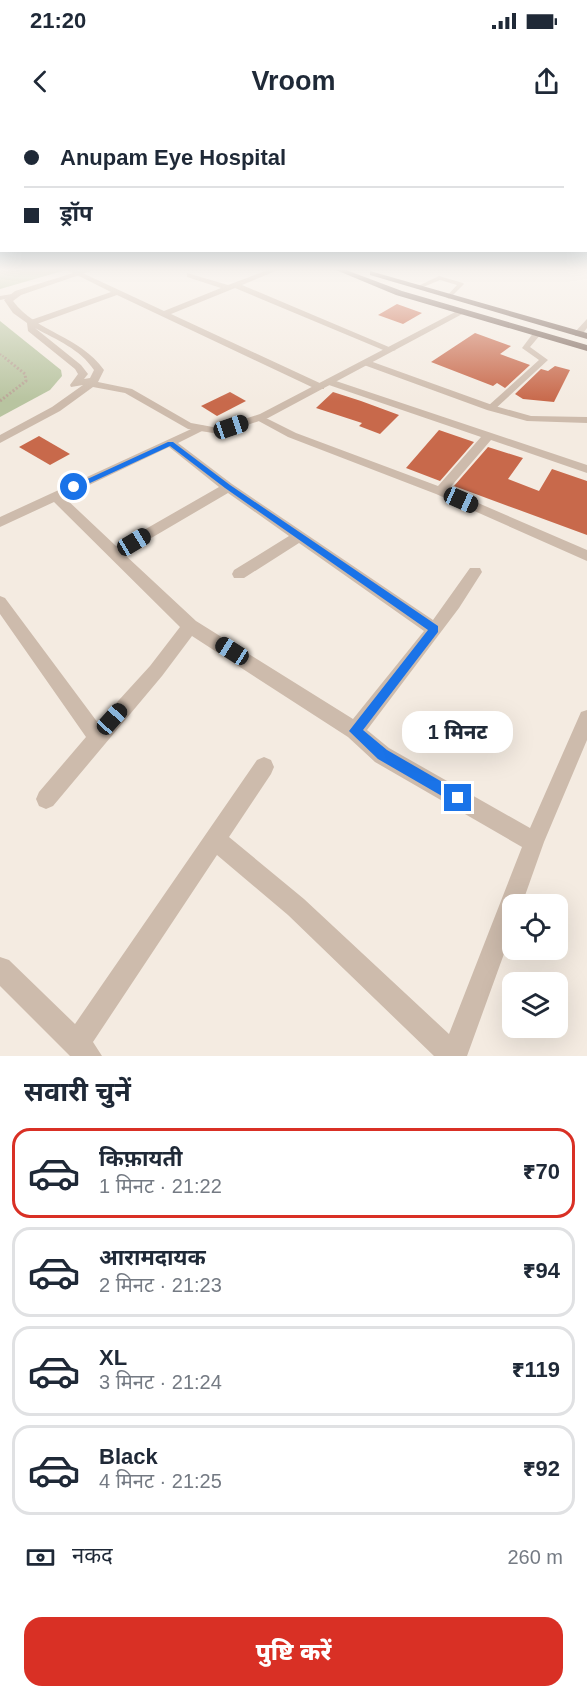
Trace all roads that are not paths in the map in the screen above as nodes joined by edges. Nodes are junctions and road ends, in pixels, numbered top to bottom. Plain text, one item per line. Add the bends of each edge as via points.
1 (20, 314) edge
2 (57, 314) edge
3 (163, 314) edge
4 (300, 314) edge
5 (459, 314) edge
6 (468, 314) edge
7 (508, 314) edge
8 (587, 322) edge
9 (31, 323) junction
10 (537, 334) junction
11 (583, 335) edge
12 (587, 348) edge
13 (392, 350) junction
14 (368, 363) junction
15 (80, 381) junction
16 (93, 382) junction
17 (325, 385) junction
18 (491, 408) junction
19 (258, 418) junction
20 (587, 420) edge
21 (200, 428) junction
22 (0, 430) edge
23 (488, 436) junction
24 (0, 440) edge
25 (171, 443) junction
26 (587, 469) edge
27 (228, 486) junction
28 (440, 491) junction
29 (55, 496) junction
30 (0, 522) edge
31 (300, 536) junction
32 (115, 554) junction
33 (587, 556) edge
34 (475, 572) dead end
35 (239, 574) dead end
36 (0, 602) edge
37 (190, 626) junction
38 (434, 629) junction
39 (587, 718) edge
40 (355, 731) junction
41 (96, 736) junction
42 (264, 767) dead end
43 (46, 799) dead end
44 (215, 838) junction
45 (534, 842) junction
46 (0, 969) edge
47 (83, 1050) edge
48 (454, 1056) edge

1 - 9 street
2 - 9 street
3 - 17 street
4 - 13 street
5 - 13 street
6 - 10 main road
7 - 11 main road
8 - 11 street
9 - 15 street via 31,329 78,367 83,374
9 - 16 street via 45,327 89,355 99,370
10 - 12 main road
10 - 18 lane via 526,348 544,360
13 - 14 street
14 - 17 street
14 - 18 street
15 - 16 street
15 - 22 street via 58,398
16 - 21 street via 128,391 188,426
16 - 24 street
17 - 19 street
17 - 23 street
18 - 20 street via 531,419
19 - 21 street via 231,427
19 - 28 street via 292,435
21 - 25 street
23 - 26 street
23 - 28 street
25 - 27 street
25 - 29 street
27 - 31 street
27 - 32 street
28 - 33 street
29 - 30 street
29 - 32 street
31 - 35 street
31 - 38 street
32 - 37 street
34 - 38 street
36 - 41 street
37 - 40 street
37 - 41 street via 173,651
38 - 40 street
39 - 45 street
40 - 45 street via 382,755
41 - 43 street
42 - 44 street
44 - 47 street
44 - 48 street via 296,907
45 - 48 street
46 - 47 street

